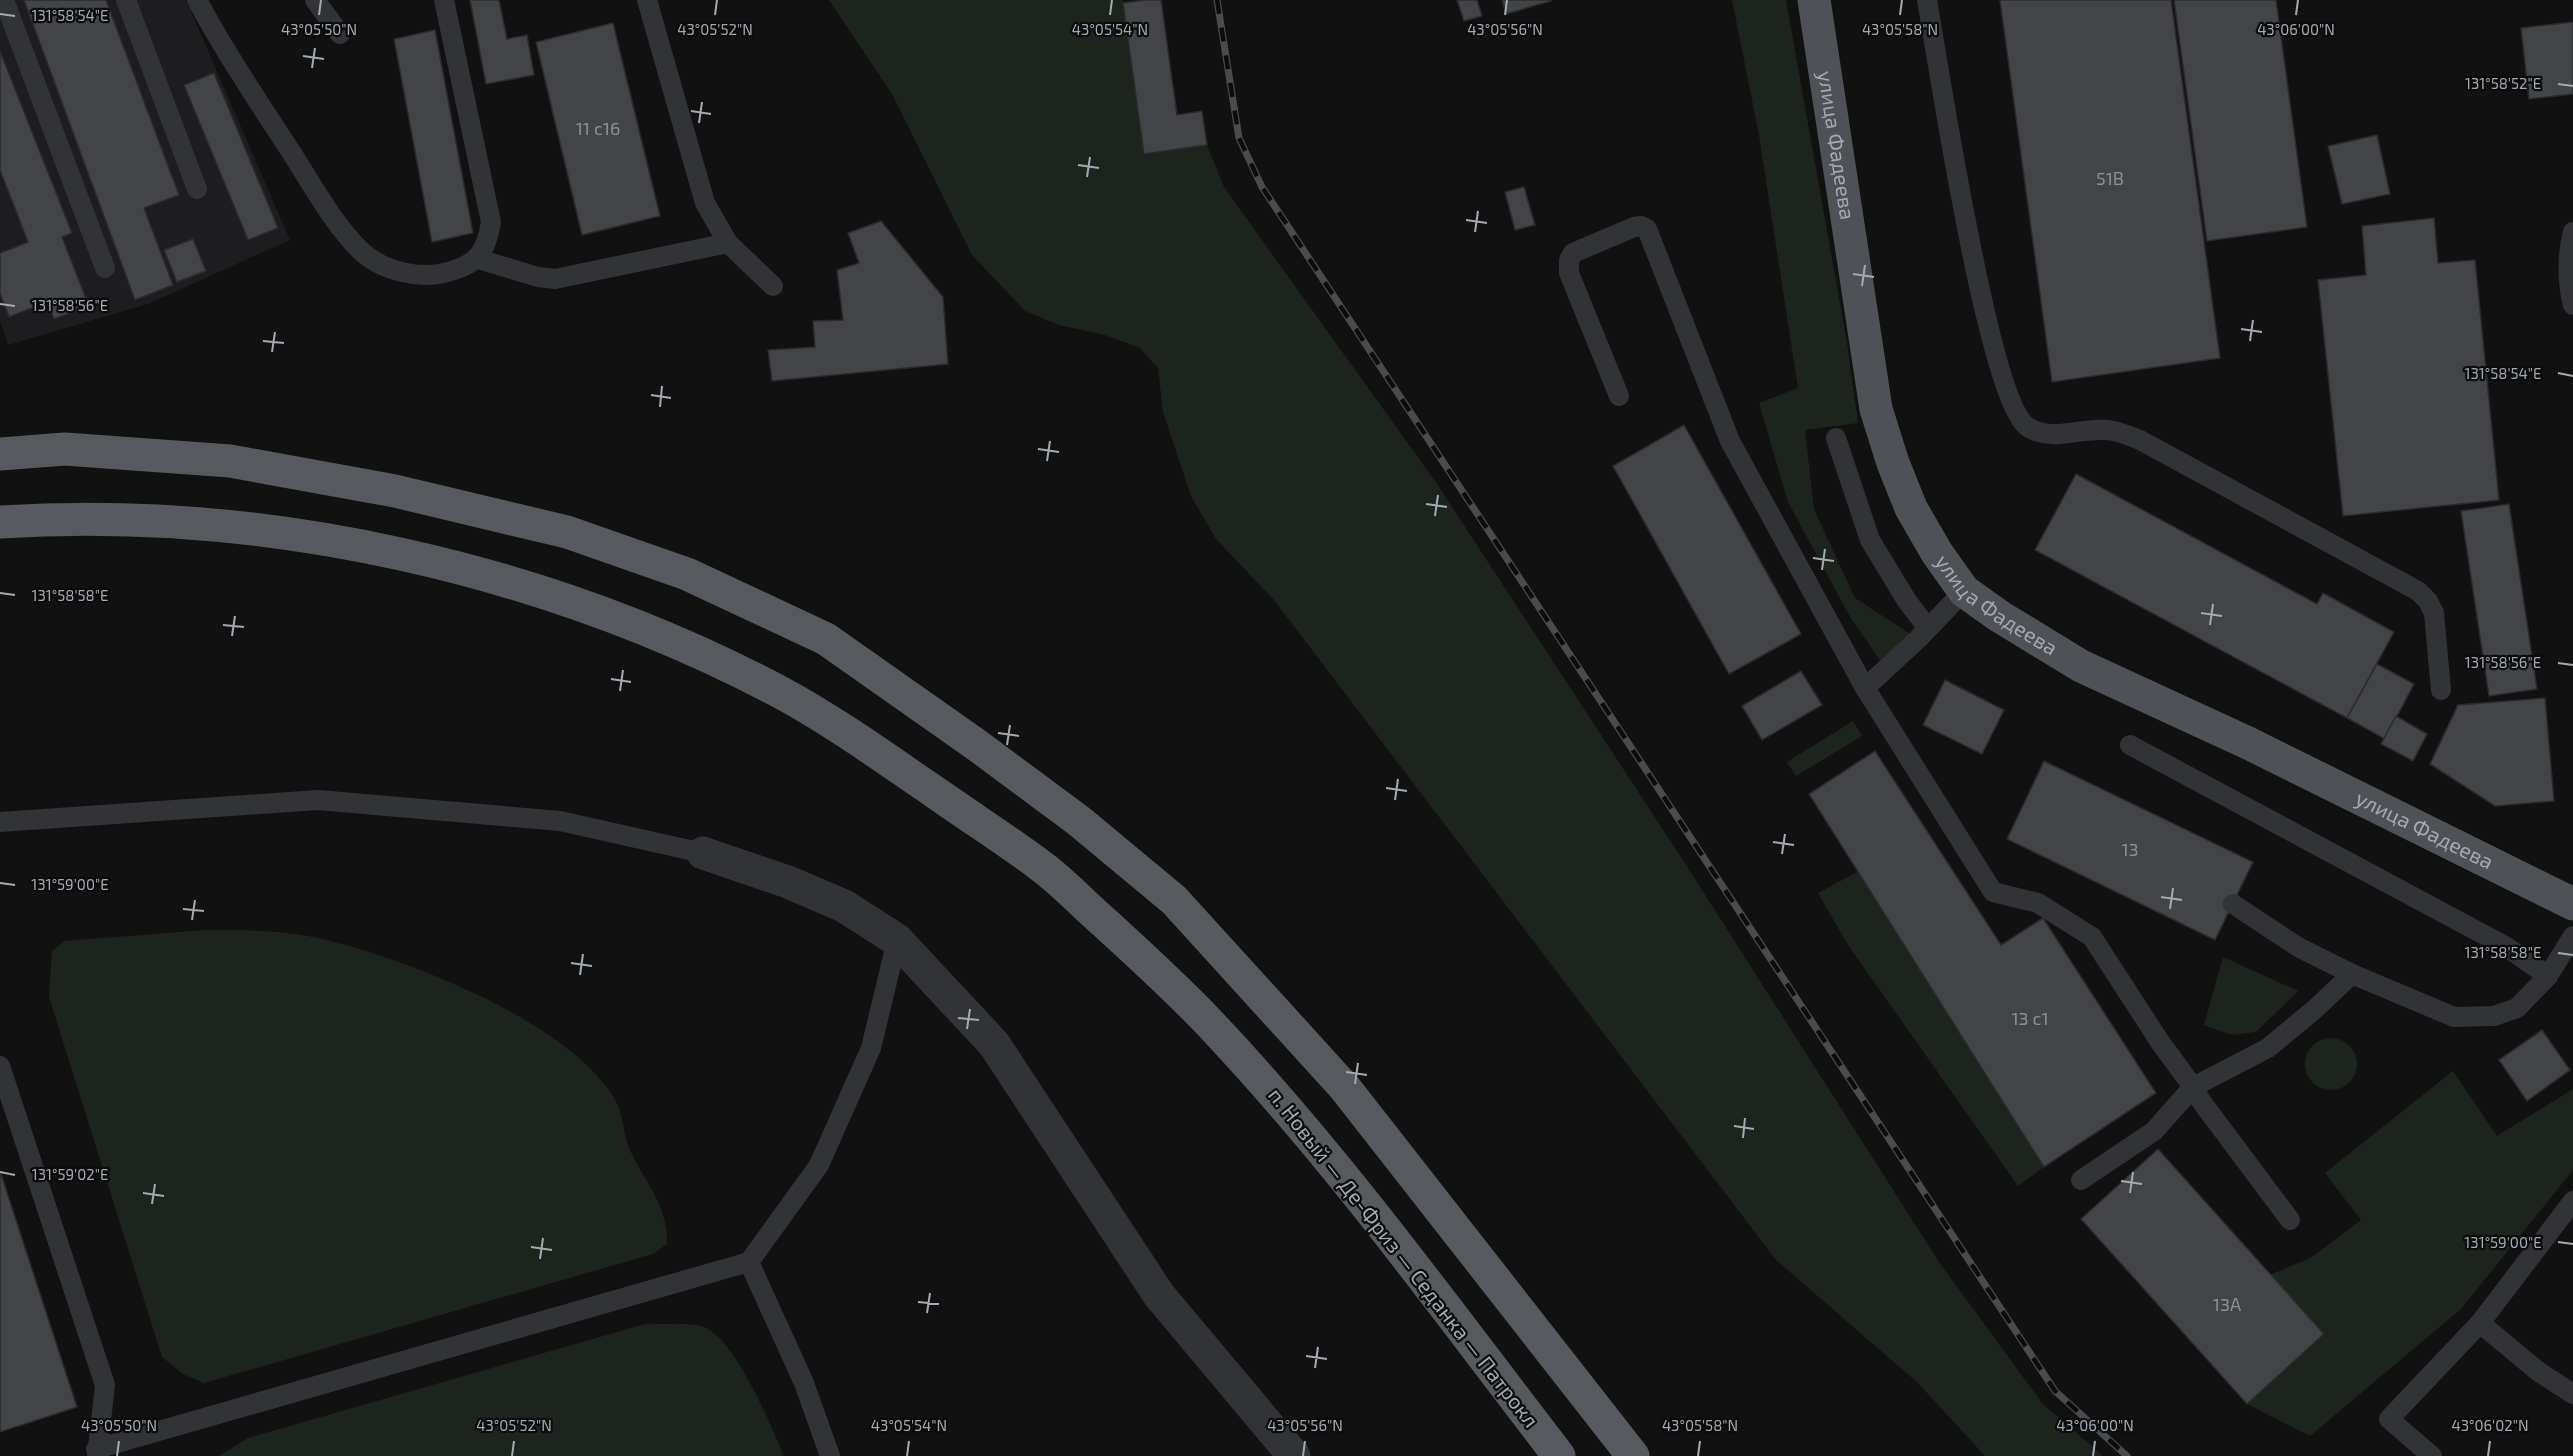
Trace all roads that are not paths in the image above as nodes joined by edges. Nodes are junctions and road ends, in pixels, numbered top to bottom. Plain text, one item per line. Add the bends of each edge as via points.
1 (4, 0) edge
2 (126, 0) edge
3 (197, 0) edge
4 (315, 0) edge
5 (444, 0) edge
6 (648, 0) edge
7 (1814, 0) edge
8 (1927, 0) edge
9 (340, 34) dead end
10 (196, 189) dead end
11 (2573, 232) edge
12 (728, 243) junction
13 (478, 259) junction
14 (105, 268) dead end
15 (773, 286) dead end
16 (2573, 305) edge
17 (1619, 396) dead end
18 (1836, 438) dead end
19 (0, 454) edge
20 (0, 522) edge
21 (1964, 591) junction
22 (1927, 627) junction
23 (1864, 688) junction
24 (2440, 690) dead end
25 (2130, 745) dead end
26 (0, 822) edge
27 (703, 853) joint
28 (2232, 904) dead end
29 (2573, 904) edge
30 (2573, 936) edge
31 (897, 940) junction
32 (2352, 974) junction
33 (2548, 976) junction
34 (0, 1065) edge
35 (2193, 1087) junction
36 (2081, 1180) dead end
37 (2573, 1201) edge
38 (2290, 1220) dead end
39 (749, 1262) junction
40 (2480, 1323) junction
41 (2573, 1394) edge
42 (96, 1452) edge
43 (830, 1456) edge
44 (1294, 1456) edge
45 (1559, 1456) edge
46 (1633, 1456) edge
47 (2432, 1456) edge

1 - 14 lane
2 - 10 lane
3 - 13 lane via 218,40 333,218 363,252 384,267 407,273 443,273
4 - 9 lane
5 - 13 lane via 492,222
6 - 12 lane via 705,203
7 - 21 main road, улица Фадеева via 1876,409 1911,508
8 - 24 lane via 1978,290 2013,408 2027,427 2052,435 2113,430 2140,440 2418,591 2434,613
11 - 16 lane via 2569,247
12 - 13 lane via 555,279
12 - 15 lane
17 - 23 lane via 1569,273 1569,260 1574,253 1641,226 1647,229 1730,441
18 - 22 lane via 1870,540
19 - 46 highway via 65,449 230,461 394,491 567,532 687,574 825,639 1070,814 1174,900 1345,1088
20 - 45 highway, п. Новый — Де-Фриз — Седанка — Патрокл via 59,518 225,525 388,549 558,597 632,624 789,698 858,740 1044,868 1140,955 1214,1028 1309,1133
21 - 22 lane
21 - 29 main road, улица Фадеева via 2081,666 2248,743
22 - 23 lane
23 - 35 lane via 1993,892 2038,903 2092,937
25 - 33 lane via 2505,946
26 - 27 lane via 318,800 560,821
27 - 31 street via 844,906
28 - 32 lane via 2298,946
30 - 33 lane
31 - 39 lane via 871,1048 819,1165
31 - 44 street via 993,1044 1160,1295
32 - 33 lane via 2454,1017 2475,1018 2517,1008
32 - 35 lane via 2268,1048
34 - 42 lane via 105,1385
35 - 36 lane via 2154,1131
35 - 38 lane
37 - 40 lane
39 - 42 lane
39 - 43 lane via 804,1383
40 - 41 lane via 2539,1372
40 - 47 lane via 2389,1419

